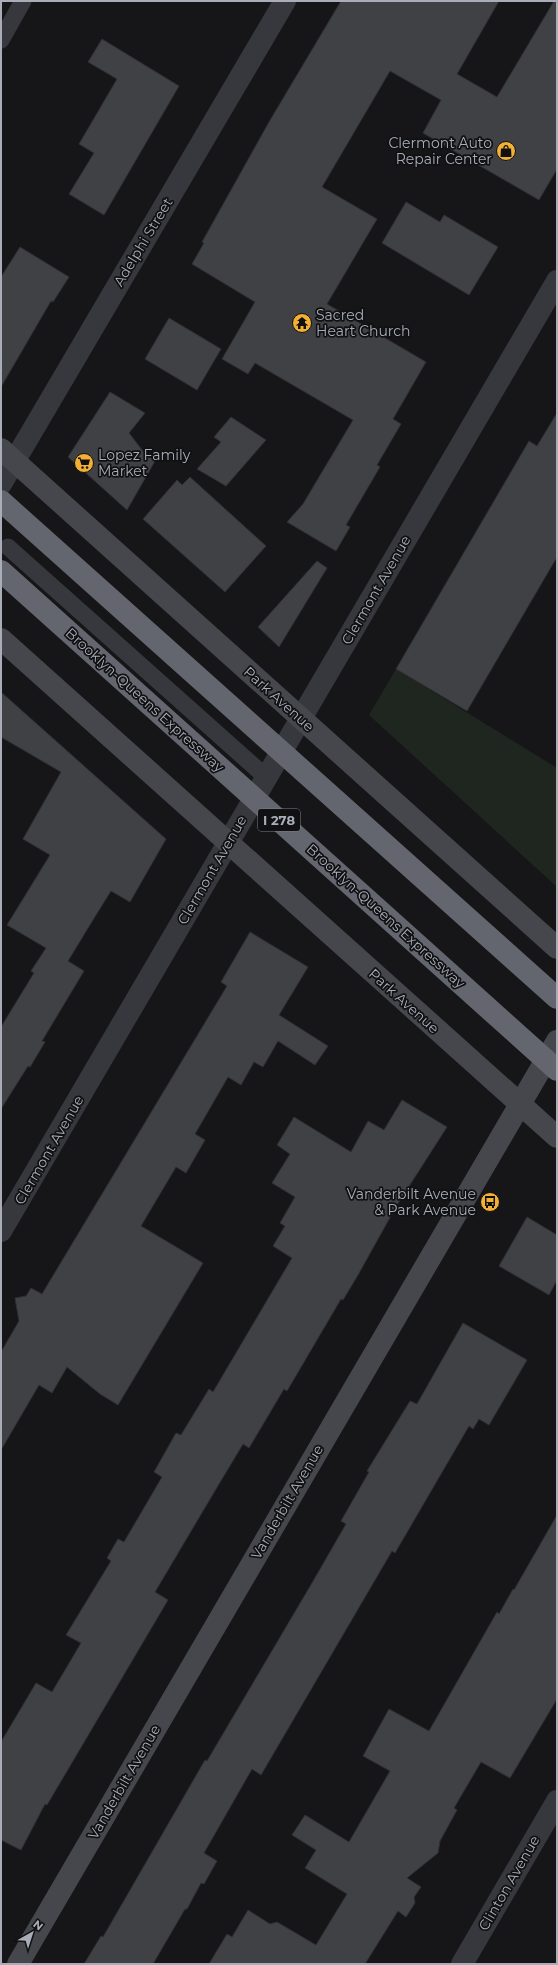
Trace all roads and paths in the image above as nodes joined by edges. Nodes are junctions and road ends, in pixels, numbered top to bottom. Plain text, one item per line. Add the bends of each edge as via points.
1 (23, 1) edge
2 (285, 1) edge
3 (1, 40) edge
4 (557, 281) edge
5 (8, 455) edge
6 (1, 484) edge
7 (1, 501) edge
8 (8, 547) dead end
9 (1, 571) edge
10 (1, 640) edge
11 (300, 718) junction
12 (266, 777) junction
13 (227, 843) junction
14 (557, 948) edge
15 (557, 998) edge
16 (557, 1041) edge
17 (557, 1070) edge
18 (520, 1104) junction
19 (557, 1137) edge
20 (1, 1231) edge
21 (557, 1801) edge
22 (18, 1964) edge
23 (462, 1964) edge

1 - 3 lane
2 - 5 street, Adelphi Street
4 - 11 street, Clermont Avenue
5 - 6 street, Adelphi Street
5 - 11 main road, Park Avenue
7 - 15 highway, bridge
8 - 12 lane
9 - 17 highway, Brooklyn-Queens Expressway / I 278, bridge
10 - 13 main road, Park Avenue
11 - 12 street, Clermont Avenue
11 - 14 main road, Park Avenue
12 - 13 street, Clermont Avenue
13 - 18 main road, Park Avenue
13 - 20 street, Clermont Avenue
16 - 18 main road, Vanderbilt Avenue
18 - 19 main road, Park Avenue
18 - 22 main road, Vanderbilt Avenue
21 - 23 street, Clinton Avenue

